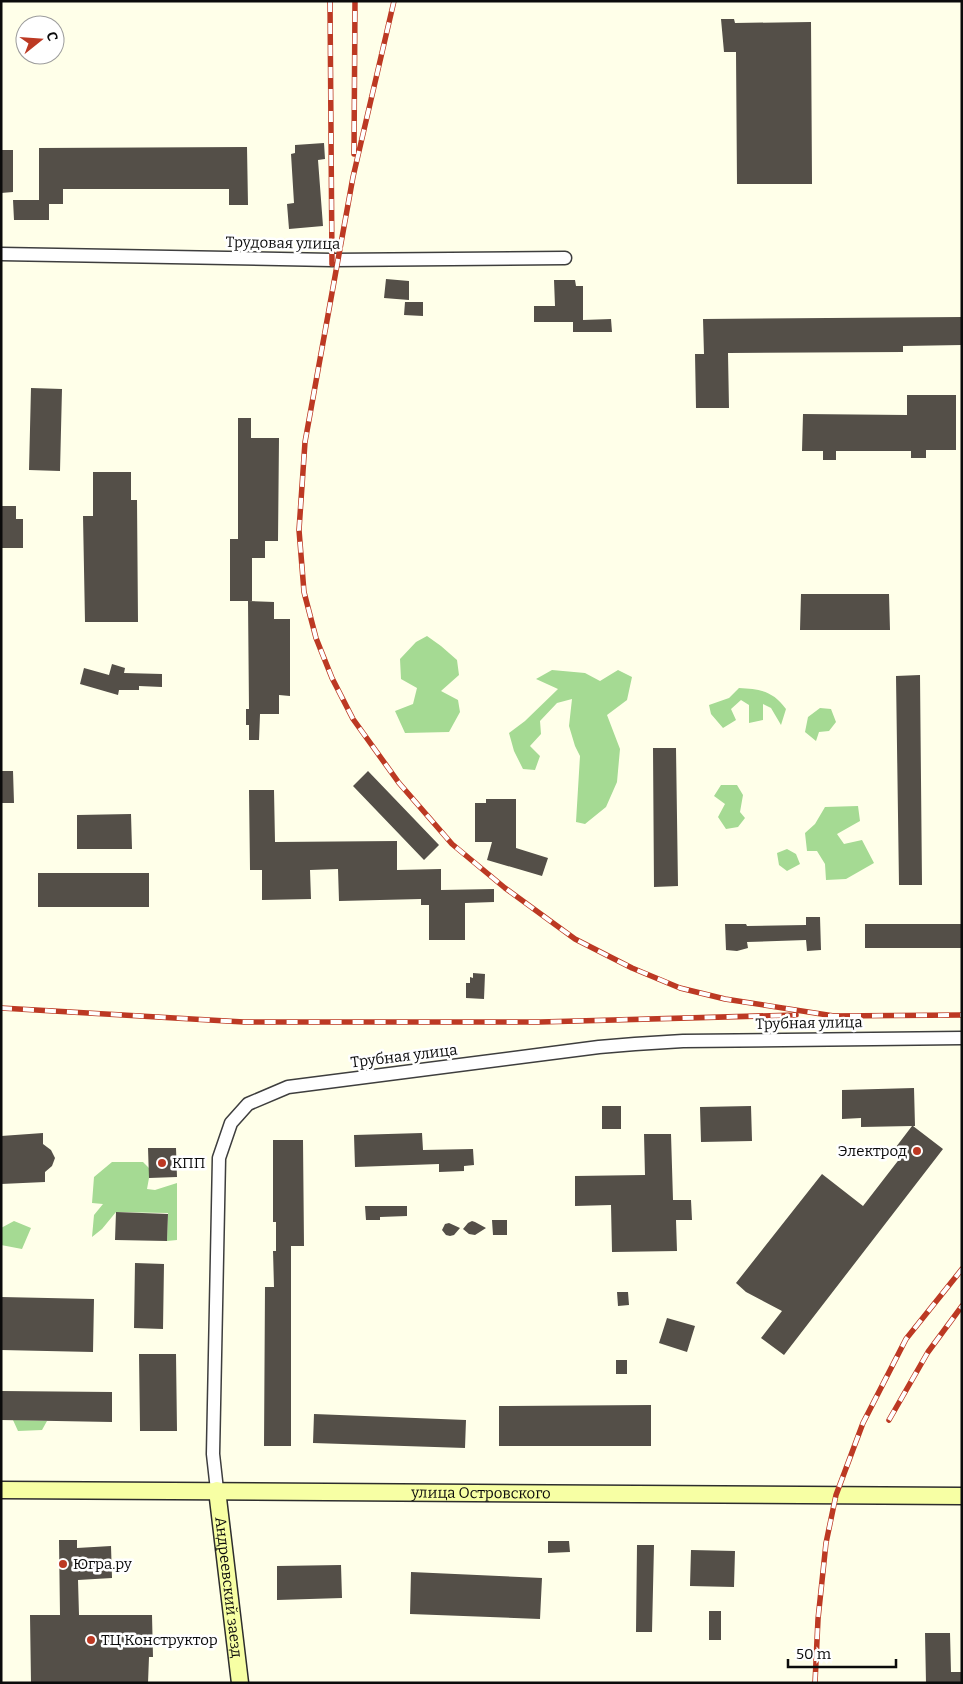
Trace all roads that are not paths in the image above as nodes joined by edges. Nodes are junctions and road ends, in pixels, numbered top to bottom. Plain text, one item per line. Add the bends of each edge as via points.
1 (1, 254) edge
2 (565, 258) dead end
3 (962, 1038) edge
4 (1, 1490) edge
5 (217, 1490) junction
6 (962, 1496) edge
7 (240, 1683) edge

1 - 2 street, Трудовая улица via 332,260
3 - 5 street, Трубная улица via 683,1041 617,1046 288,1087 248,1104 231,1123 219,1158 213,1454
4 - 5 main road, улица Островского
5 - 6 main road, улица Островского
5 - 7 main road, Андреевский заезд

